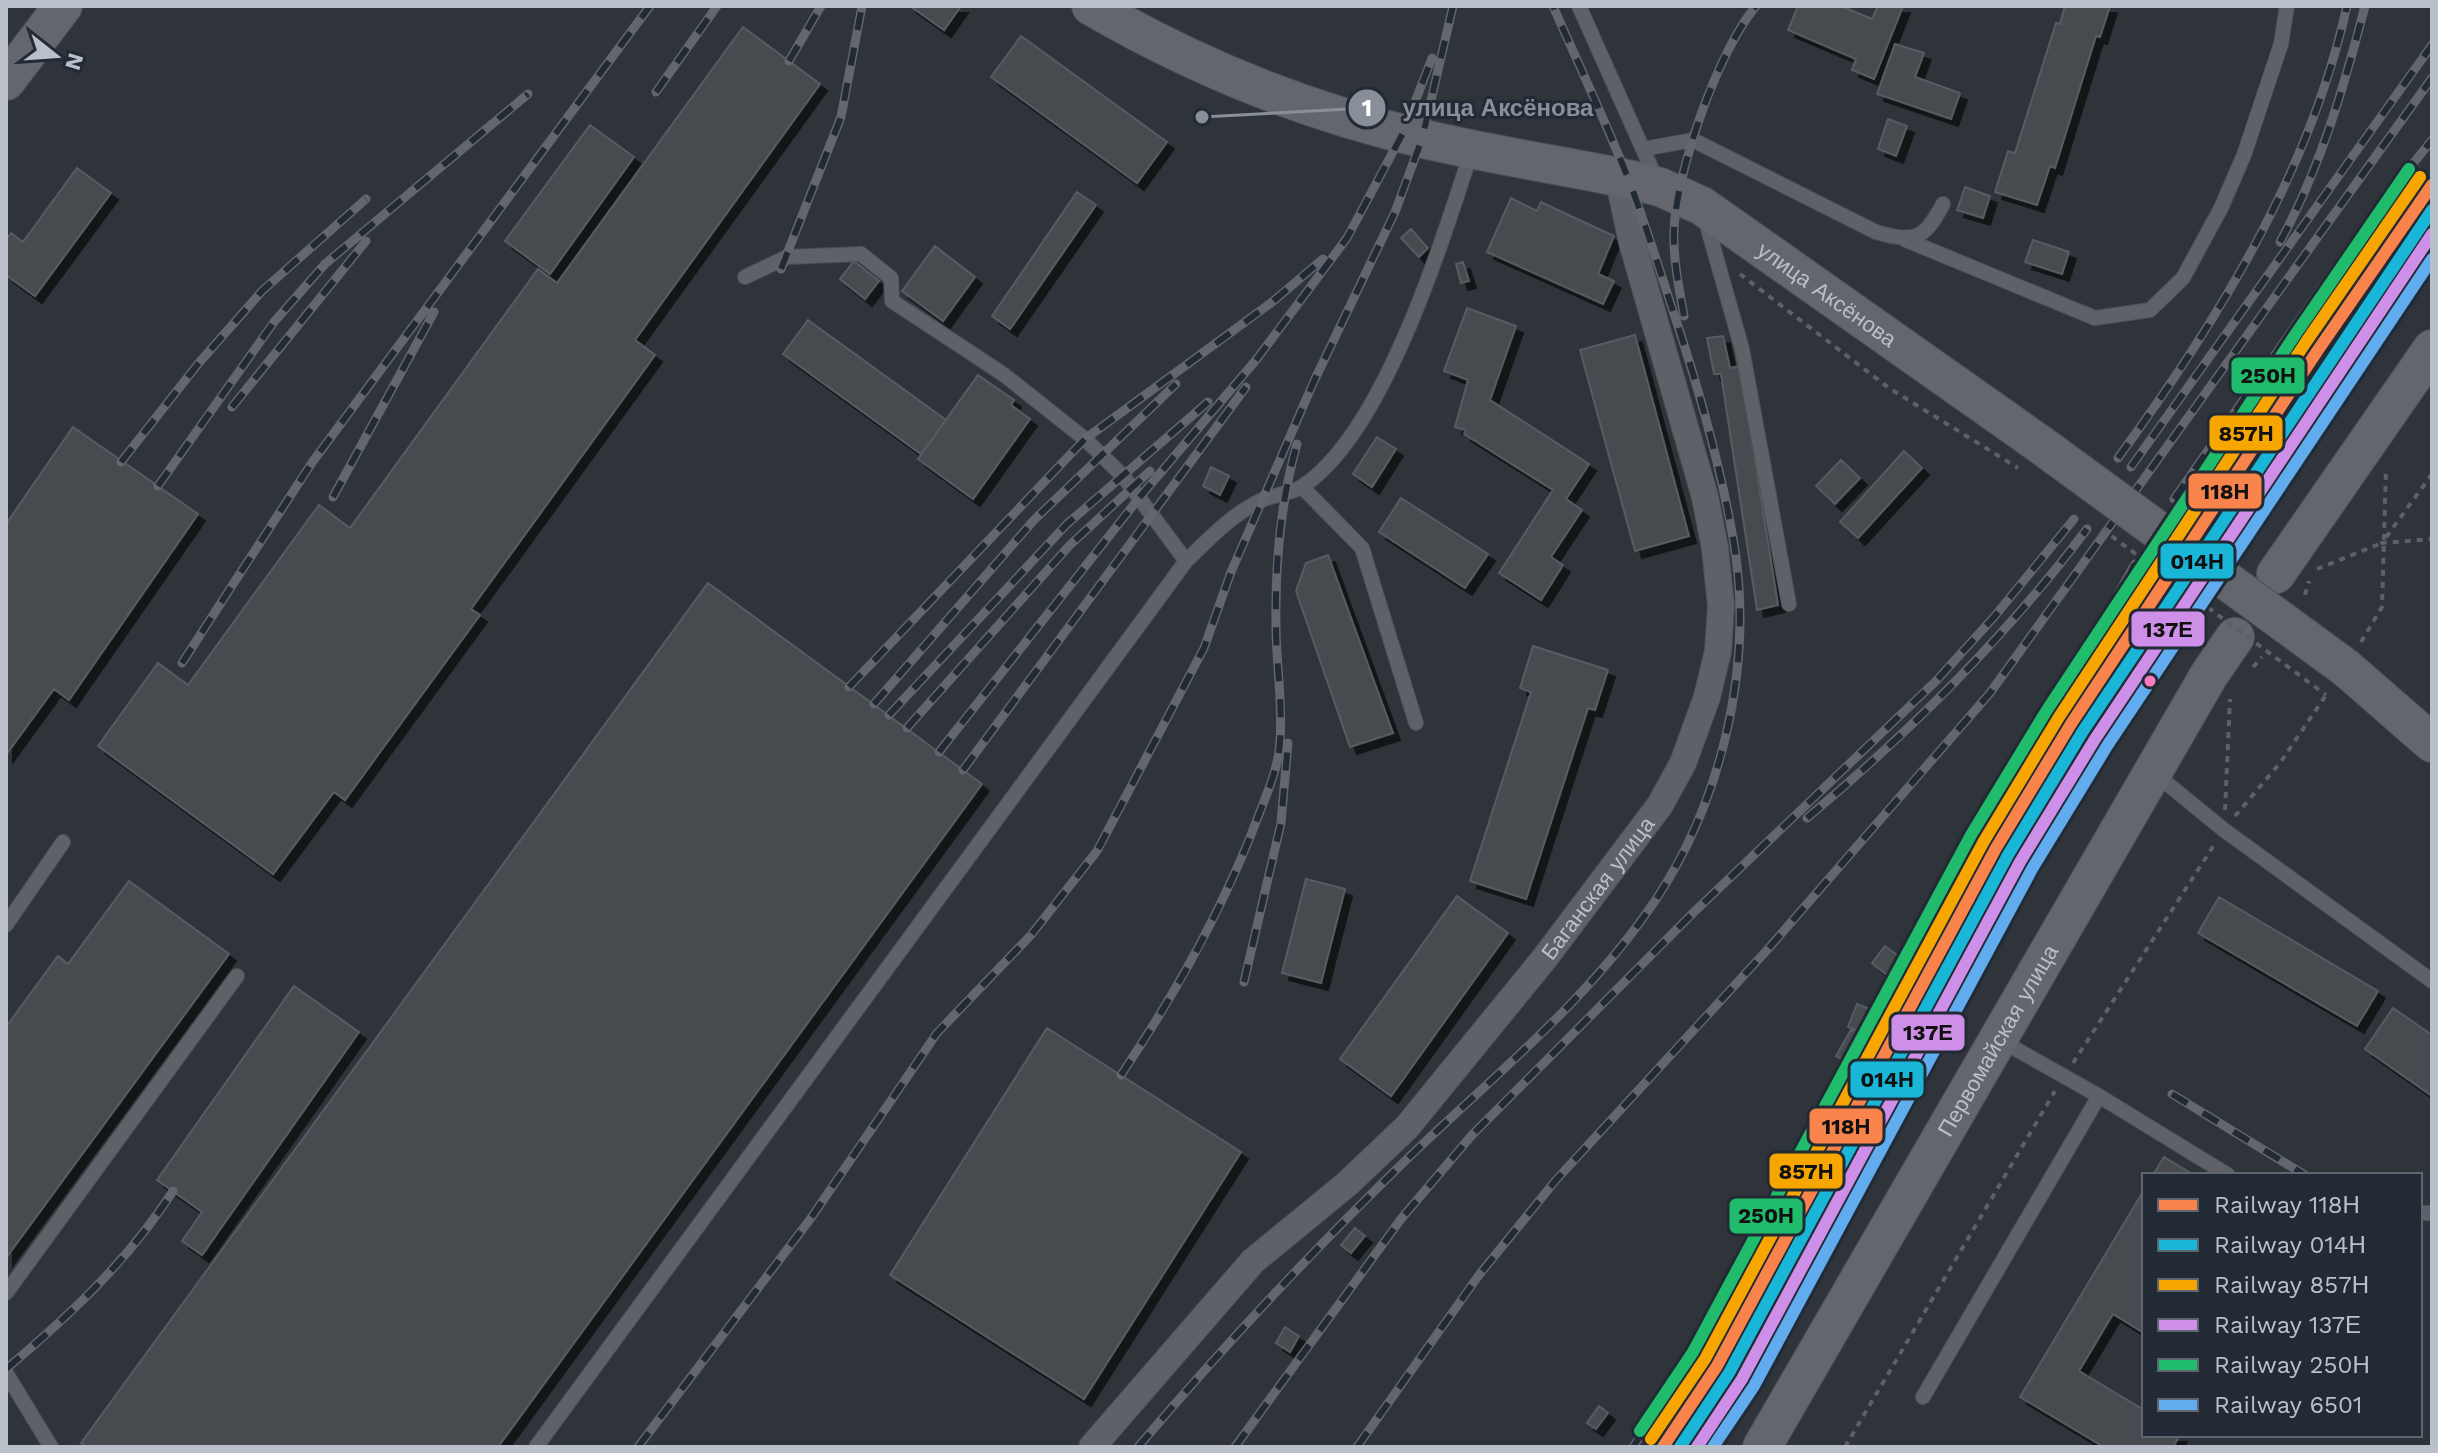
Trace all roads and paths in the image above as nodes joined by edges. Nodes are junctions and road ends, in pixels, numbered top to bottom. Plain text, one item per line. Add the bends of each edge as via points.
1 (63, 6) edge
2 (1091, 6) edge
3 (1579, 6) edge
4 (2287, 6) edge
5 (6, 81) edge
6 (1473, 148) junction
7 (1643, 149) junction
8 (1618, 177) junction
9 (1660, 187) junction
10 (1943, 204) dead end
11 (1702, 206) junction
12 (1906, 240) junction
13 (1716, 256) junction
14 (745, 277) dead end
15 (2432, 349) edge
16 (2032, 458) junction
17 (2378, 474) dead end
18 (2432, 474) edge
19 (1302, 487) junction
20 (2098, 527) dead end
21 (2432, 539) edge
22 (2382, 543) junction
23 (2321, 558) dead end
24 (1186, 561) junction
25 (2298, 580) junction
26 (1789, 604) dead end
27 (2249, 654) dead end
28 (2342, 673) junction
29 (2231, 690) dead end
30 (1416, 723) dead end
31 (2432, 743) edge
32 (2153, 771) junction
33 (2224, 830) junction
34 (63, 842) dead end
35 (6, 925) edge
36 (237, 976) dead end
37 (2432, 981) edge
38 (1998, 1039) junction
39 (2064, 1076) junction
40 (2099, 1096) junction
41 (2225, 1173) edge
42 (6, 1293) edge
43 (6, 1373) edge
44 (1923, 1397) dead end
45 (51, 1447) edge
46 (536, 1447) edge
47 (1092, 1447) edge
48 (1762, 1447) edge
49 (1845, 1447) edge

1 - 5 street
2 - 6 street, улица Аксёнова via 1156,43 1302,104
3 - 7 lane
4 - 12 lane via 2281,44 2221,208 2183,278 2150,310 2095,318
6 - 8 street, улица Аксёнова
6 - 19 lane via 1439,251 1376,395 1339,452
7 - 9 lane
7 - 12 lane via 1693,140 1876,232
8 - 9 street, улица Аксёнова
8 - 47 street, Баганская улица via 1715,548 1721,606 1718,651 1683,763 1660,805 1544,959 1407,1127 1253,1261
9 - 11 street, улица Аксёнова
10 - 12 lane via 1929,231
11 - 13 lane
11 - 16 street, улица Аксёнова
13 - 16 path via 1889,388
13 - 26 lane via 1742,349
14 - 24 lane via 787,257 861,254 891,278 892,301 1003,374 1102,454
15 - 25 street
16 - 28 street, улица Аксёнова, bridge
17 - 22 path via 2386,462
18 - 22 path
19 - 24 lane via 1262,500 1225,523
19 - 30 lane via 1362,548
20 - 28 path, bridge
21 - 22 path
22 - 25 path
22 - 28 path via 2382,607
23 - 25 path
24 - 46 lane
27 - 32 street, Первомайская улица
28 - 31 street, улица Аксёнова
28 - 33 path via 2280,763
29 - 33 path
32 - 33 lane
32 - 38 street, Первомайская улица
33 - 37 lane
33 - 39 path
34 - 35 lane
36 - 42 lane
38 - 39 lane
38 - 48 street, Первомайская улица
39 - 40 lane
39 - 49 path
40 - 41 lane
40 - 44 lane
43 - 45 lane

